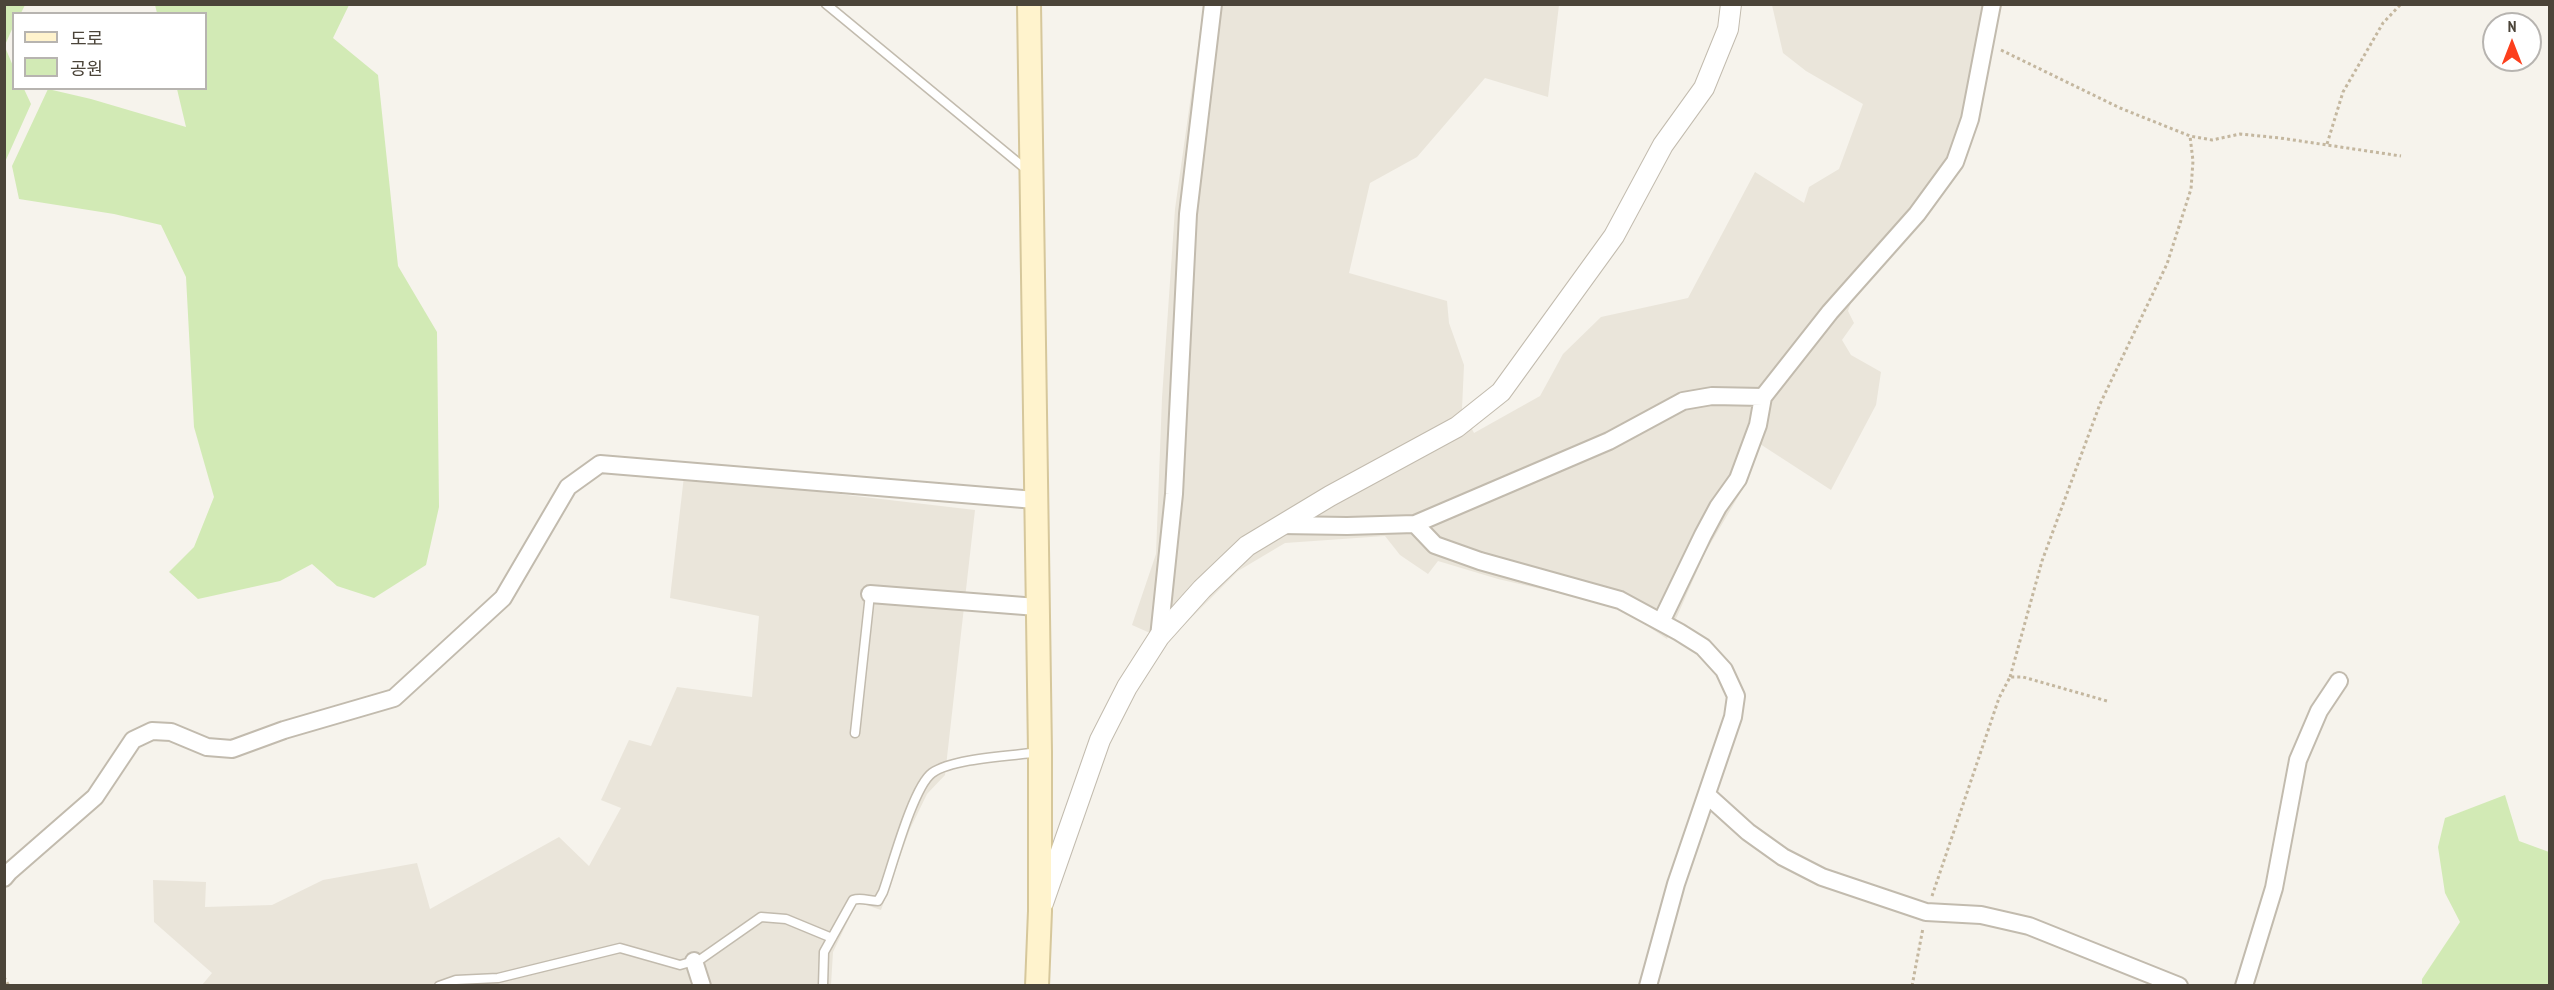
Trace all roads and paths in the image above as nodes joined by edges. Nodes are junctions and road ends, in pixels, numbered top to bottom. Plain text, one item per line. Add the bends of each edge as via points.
1 (826, 4) edge
2 (1029, 4) edge
3 (1213, 4) edge
4 (1731, 4) edge
5 (1992, 4) edge
6 (2402, 4) edge
7 (1985, 43) junction
8 (2190, 136) junction
9 (2327, 144) junction
10 (2401, 156) dead end
11 (1032, 175) junction
12 (1763, 397) junction
13 (1035, 501) junction
14 (1415, 524) junction
15 (1281, 525) junction
16 (870, 594) joint
17 (1037, 607) junction
18 (1661, 622) junction
19 (1159, 637) junction
20 (2010, 677) junction
21 (2339, 681) dead end
22 (2107, 701) dead end
23 (855, 733) dead end
24 (1040, 752) junction
25 (1707, 795) junction
26 (4, 878) edge
27 (1040, 911) junction
28 (1926, 912) junction
29 (832, 938) junction
30 (694, 961) junction
31 (4, 977) edge
32 (9, 986) edge
33 (439, 986) edge
34 (702, 986) edge
35 (823, 986) edge
36 (1037, 986) edge
37 (1648, 986) edge
38 (1912, 986) edge
39 (2179, 986) edge
40 (2244, 986) edge

1 - 11 lane
2 - 11 main road
3 - 19 street via 1188,213 1174,494
4 - 15 street via 1728,29 1704,88 1663,145 1614,236 1501,392 1457,427
5 - 7 street
6 - 9 path via 2383,23 2343,92
7 - 8 path via 2120,108
7 - 12 street via 1970,119 1955,162 1917,214 1830,312
8 - 9 path via 2212,140 2240,134
8 - 20 path via 2191,189 2167,264 2100,404 2042,561
9 - 10 path
11 - 13 main road
12 - 14 street via 1712,396 1683,401 1610,441
12 - 18 street via 1758,425 1738,479 1718,507
13 - 17 main road
13 - 26 street via 600,464 568,487 503,598 393,698 232,749 207,747 171,732 152,731 133,740 95,797
14 - 15 street
14 - 18 street via 1435,545 1620,600
15 - 19 street via 1247,546
16 - 17 street
16 - 23 lane
17 - 24 main road
18 - 25 street via 1703,647 1724,670 1736,696 1733,717
19 - 27 street via 1100,740
20 - 22 path via 2023,677
20 - 28 path via 1999,698
21 - 40 street via 2319,711 2298,760 2274,888
24 - 27 main road
24 - 29 lane via 952,765 930,774 915,799 878,901 853,900
25 - 28 street via 1783,857 1822,876
25 - 37 street via 1676,884
27 - 36 main road
28 - 38 path
28 - 39 street via 1981,915 2029,926
29 - 30 lane via 786,919 762,917
29 - 35 lane via 824,952
30 - 33 lane via 680,965 620,948 498,978 456,980
30 - 34 street
31 - 32 path

